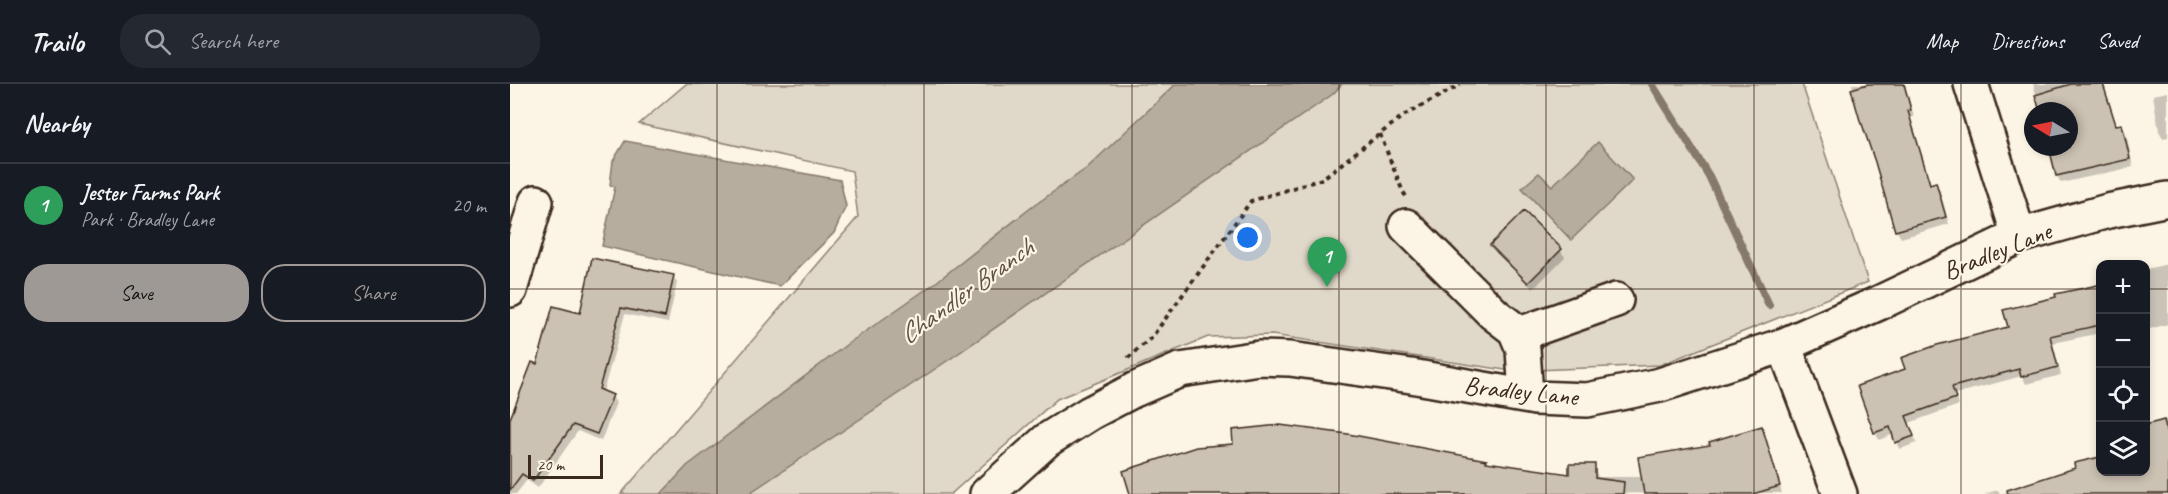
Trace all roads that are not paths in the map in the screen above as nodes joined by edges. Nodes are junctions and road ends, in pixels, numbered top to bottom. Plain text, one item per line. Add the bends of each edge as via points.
1 (1971, 84) edge
2 (2168, 200) edge
3 (536, 202) dead end
4 (1409, 216) road end
5 (2019, 236) junction
6 (510, 290) edge
7 (1617, 300) dead end
8 (1517, 335) junction
9 (1784, 345) junction
10 (1526, 396) junction
11 (987, 494) edge
12 (1840, 494) edge

1 - 5 street
2 - 5 street, Bradley Lane via 2108,211
3 - 6 street
4 - 8 street
5 - 9 street, Bradley Lane
7 - 8 street
8 - 10 street via 1523,348
9 - 10 street, Bradley Lane via 1660,386 1587,400
9 - 12 street
10 - 11 street, Bradley Lane via 1290,359 1259,358 1180,370 1090,413 1047,440

